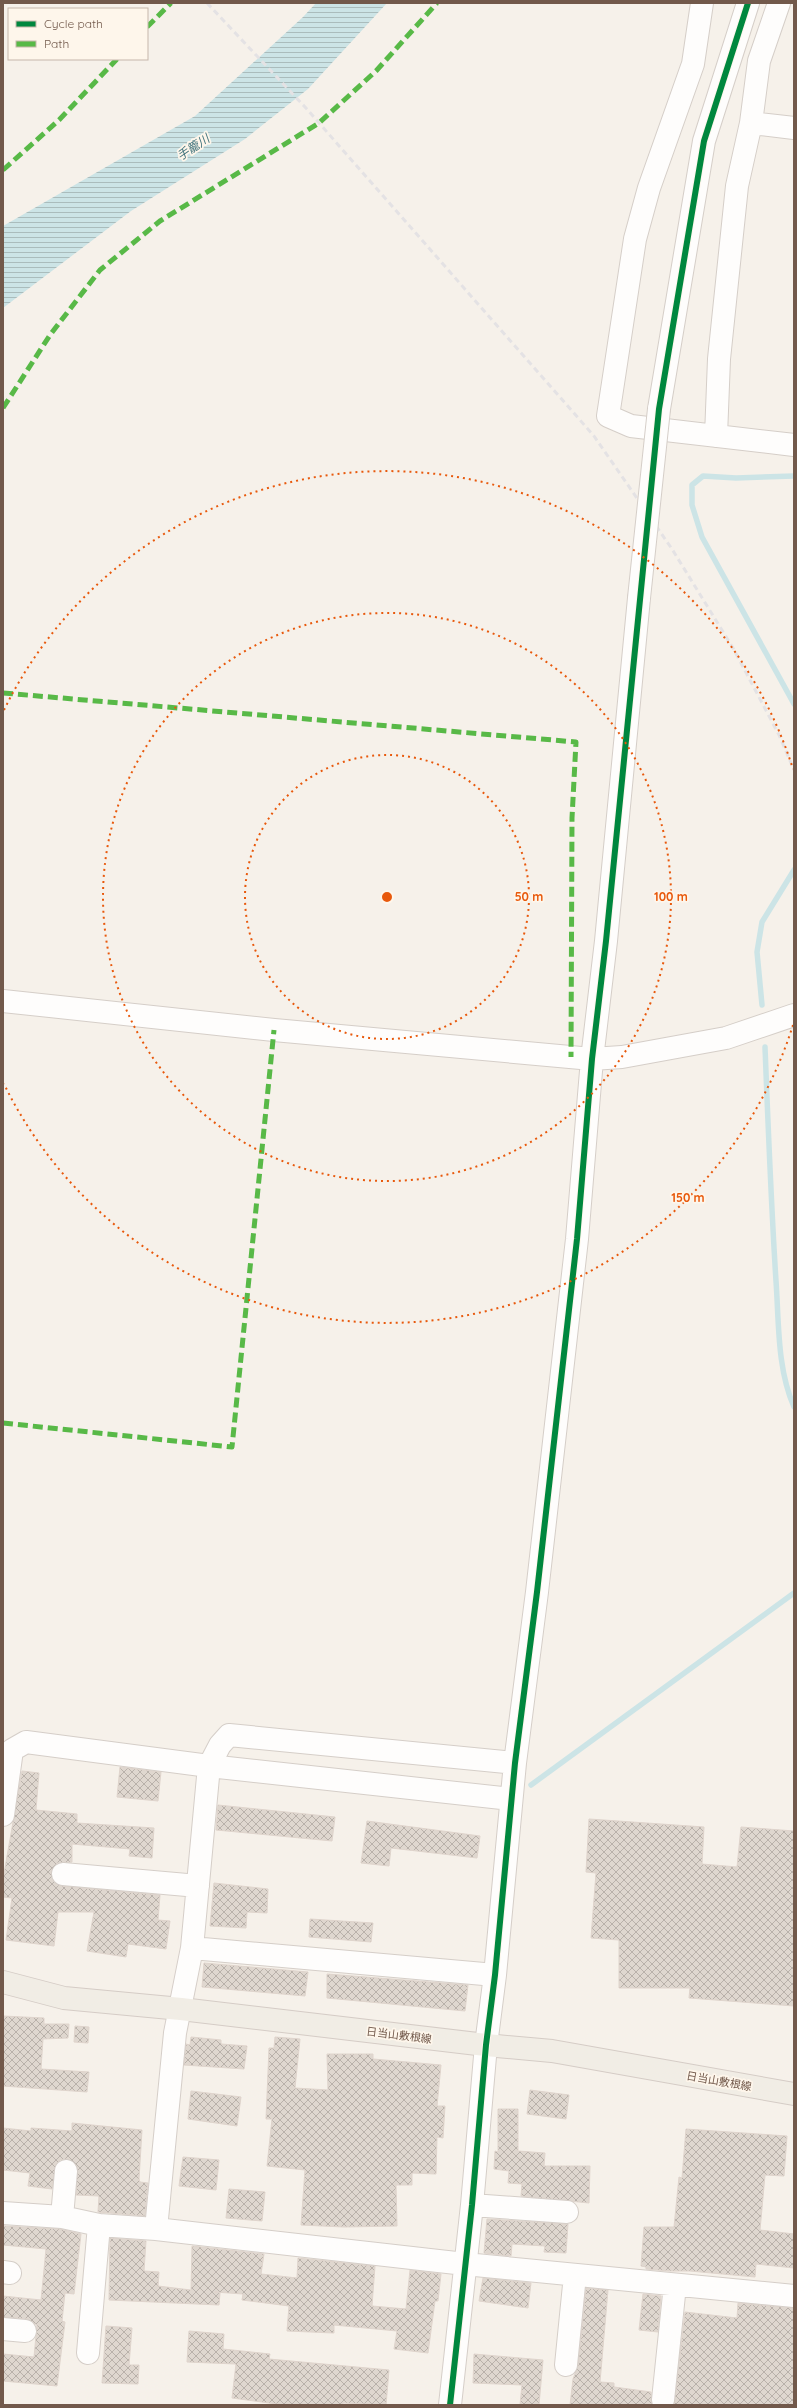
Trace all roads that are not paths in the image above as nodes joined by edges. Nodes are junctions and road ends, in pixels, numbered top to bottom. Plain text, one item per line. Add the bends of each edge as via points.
1 (702, 3) edge
2 (748, 3) edge
3 (779, 3) edge
4 (751, 123) junction
5 (794, 128) edge
6 (716, 436) junction
7 (794, 446) edge
8 (3, 1001) edge
9 (794, 1015) edge
10 (592, 1059) junction
11 (515, 1763) junction
12 (209, 1766) junction
13 (511, 1799) junction
14 (3, 1815) edge
15 (63, 1874) dead end
16 (198, 1886) junction
17 (192, 1948) junction
18 (495, 1975) junction
19 (3, 1982) edge
20 (181, 2009) junction
21 (486, 2045) junction
22 (794, 2094) edge
23 (66, 2171) dead end
24 (472, 2205) junction
25 (567, 2212) dead end
26 (3, 2213) edge
27 (62, 2217) junction
28 (99, 2225) junction
29 (156, 2229) junction
30 (465, 2264) junction
31 (575, 2275) junction
32 (675, 2285) junction
33 (794, 2296) edge
34 (3, 2329) edge
35 (25, 2331) dead end
36 (88, 2353) dead end
37 (566, 2365) dead end
38 (663, 2400) dead end
39 (450, 2405) edge

1 - 6 street via 693,64 649,188 635,239 608,416 631,426
2 - 10 street, bridge via 704,141 659,409 607,933
3 - 4 street via 759,61
4 - 5 street
4 - 6 street via 737,186 719,358
6 - 7 street
8 - 10 street via 274,1030
9 - 10 street via 726,1038 622,1057
10 - 11 street via 577,1239
11 - 12 street via 229,1735 220,1745
11 - 13 street
12 - 13 street
12 - 14 street via 26,1742 12,1750
12 - 16 street
13 - 18 street
15 - 16 street
16 - 17 street
17 - 18 street
17 - 20 street
18 - 21 street
19 - 20 main road, 日当山敷根線 via 64,1998
20 - 21 main road, 日当山敷根線
20 - 29 street via 175,2033
21 - 22 main road, 日当山敷根線 via 552,2050
21 - 24 street
23 - 27 street
24 - 25 street
24 - 30 street
26 - 27 street
27 - 28 street
28 - 29 street
28 - 36 street
29 - 30 street
30 - 31 street
30 - 39 street
31 - 32 street
31 - 37 street
32 - 33 street
32 - 38 street
34 - 35 street

